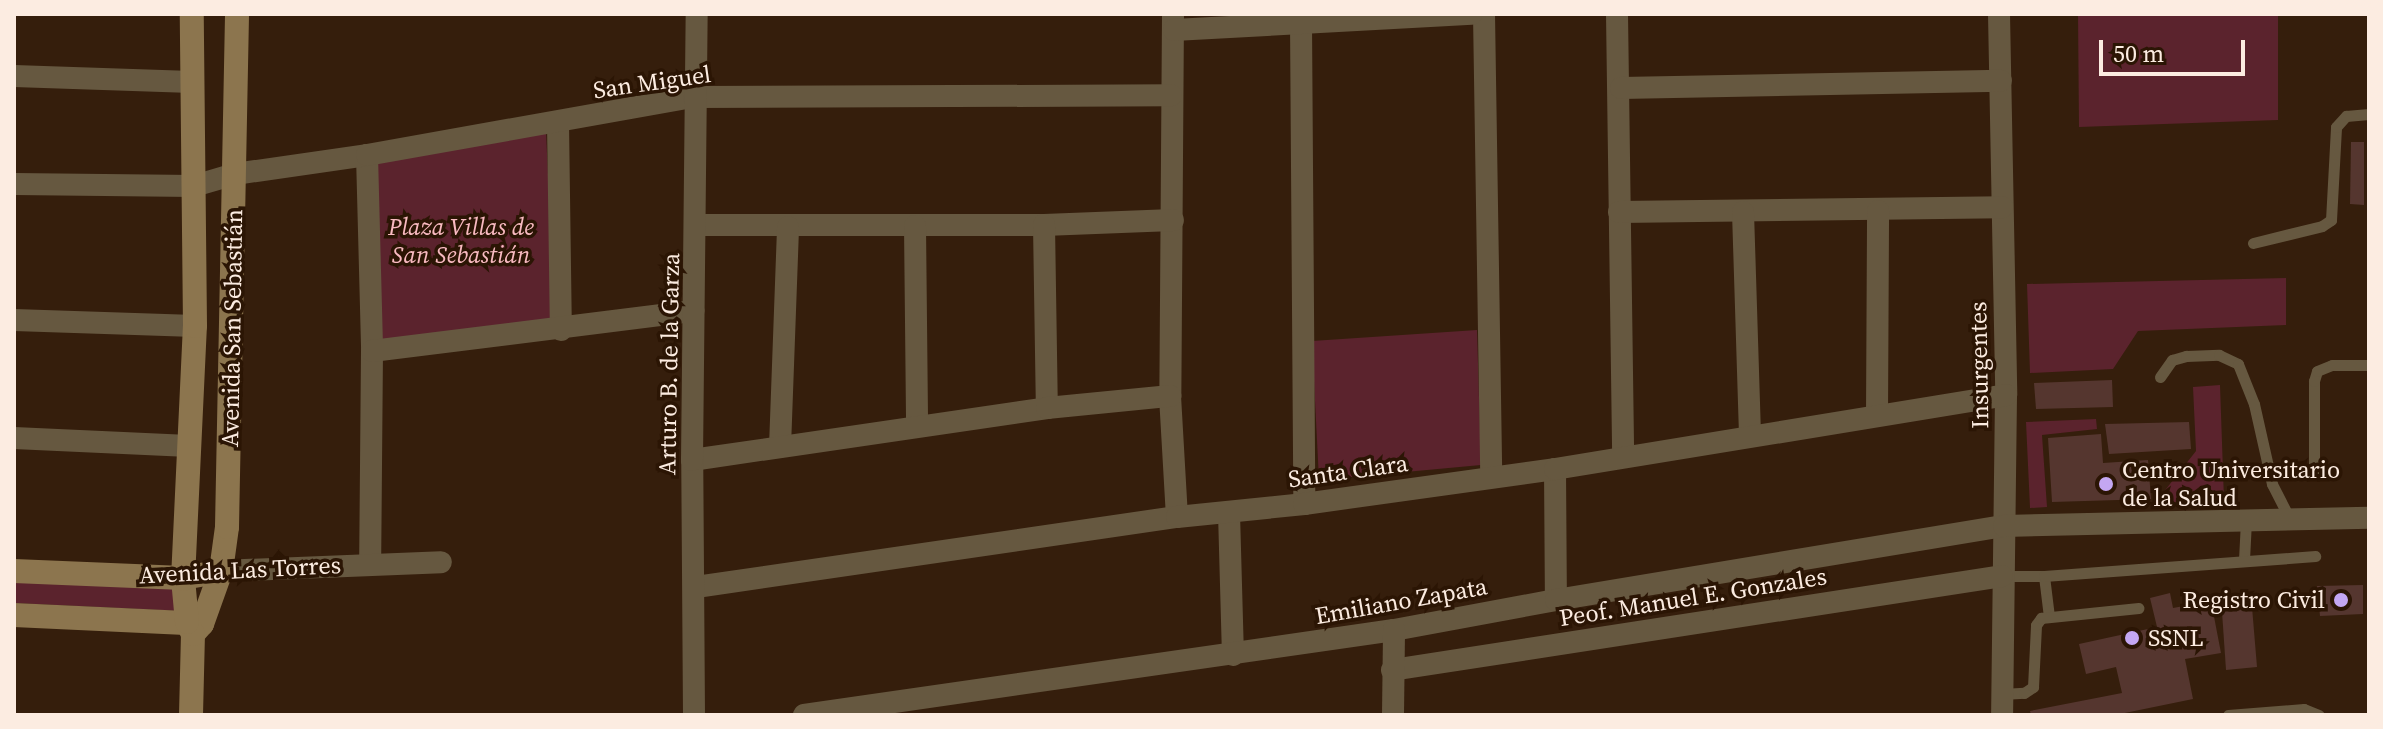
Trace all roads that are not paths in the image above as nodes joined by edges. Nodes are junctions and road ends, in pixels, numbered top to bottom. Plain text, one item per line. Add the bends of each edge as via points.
1 (192, 14) edge
2 (237, 14) edge
3 (697, 14) edge
4 (1472, 14) edge
5 (1484, 14) edge
6 (1617, 14) edge
7 (1999, 14) edge
8 (1174, 22) edge
9 (1301, 22) junction
10 (14, 76) edge
11 (2001, 81) junction
12 (192, 82) junction
13 (1621, 88) junction
14 (1171, 95) junction
15 (694, 97) junction
16 (2369, 114) edge
17 (558, 123) junction
18 (367, 155) junction
19 (235, 174) junction
20 (14, 184) edge
21 (194, 186) junction
22 (2002, 207) junction
23 (1878, 211) junction
24 (1619, 212) junction
25 (1743, 212) junction
26 (1173, 220) junction
27 (697, 225) junction
28 (1044, 225) junction
29 (915, 226) junction
30 (788, 227) junction
31 (2253, 243) dead end
32 (694, 311) junction
33 (14, 320) edge
34 (195, 326) junction
35 (561, 330) junction
36 (372, 351) junction
37 (2369, 365) edge
38 (2160, 377) dead end
39 (2006, 395) junction
40 (1170, 396) junction
41 (1047, 408) junction
42 (1877, 415) junction
43 (917, 426) junction
44 (1750, 435) junction
45 (14, 438) edge
46 (189, 446) junction
47 (780, 447) junction
48 (1623, 456) junction
49 (692, 460) junction
50 (1555, 469) junction
51 (2314, 472) dead end
52 (1491, 477) junction
53 (1304, 504) junction
54 (1229, 513) junction
55 (1177, 517) junction
56 (2289, 518) junction
57 (2369, 518) edge
58 (2246, 520) junction
59 (2004, 526) junction
60 (2315, 556) dead end
61 (2244, 560) junction
62 (441, 562) dead end
63 (370, 564) junction
64 (14, 571) edge
65 (221, 571) junction
66 (2002, 576) junction
67 (2044, 576) junction
68 (183, 578) junction
69 (696, 587) junction
70 (1556, 600) junction
71 (2138, 608) dead end
72 (14, 615) edge
73 (2049, 615) junction
74 (194, 627) junction
75 (1394, 630) junction
76 (1233, 655) junction
77 (1392, 670) junction
78 (2002, 704) edge
79 (191, 715) edge
80 (694, 715) edge
81 (804, 715) edge
82 (1393, 715) edge
83 (2228, 715) edge
84 (2319, 715) edge

1 - 12 main road, Avenida San Sebastián
2 - 19 main road, Avenida San Sebastián
3 - 15 street, Arturo B. de la Garza
4 - 9 street
5 - 52 street
6 - 13 street
7 - 11 street, Insurgentes
8 - 9 street
8 - 14 street
9 - 53 street
10 - 12 street
11 - 13 street
11 - 22 street, Insurgentes
12 - 21 main road, Avenida San Sebastián
13 - 24 street
14 - 15 street, San Miguel
14 - 26 street
15 - 17 street, San Miguel
15 - 27 street, Arturo B. de la Garza
16 - 31 lane via 2346,116 2336,127 2331,220
17 - 18 street, San Miguel
17 - 35 street
18 - 19 street, San Miguel
18 - 36 street
19 - 21 street, San Miguel
19 - 65 main road, Avenida San Sebastián via 227,527
20 - 21 street, San Miguel
21 - 34 main road, Avenida San Sebastián
22 - 23 street
22 - 39 street, Insurgentes
23 - 25 street
23 - 42 street
24 - 25 street
24 - 48 street
25 - 44 street
26 - 28 street
26 - 40 street
27 - 30 street
27 - 32 street, Arturo B. de la Garza
28 - 29 street
28 - 41 street
29 - 30 street
29 - 43 street
30 - 47 street
32 - 35 street
32 - 49 street, Arturo B. de la Garza
33 - 34 street
34 - 46 main road, Avenida San Sebastián
35 - 36 street
36 - 63 street
37 - 51 lane via 2332,365 2317,371
38 - 56 lane via 2172,360 2186,356 2219,355 2238,364 2254,404 2275,494
39 - 42 street, Santa Clara
39 - 59 street, Insurgentes
40 - 41 street
40 - 55 street
41 - 43 street
42 - 44 street, Santa Clara
43 - 47 street
44 - 48 street, Santa Clara
45 - 46 street
46 - 68 main road, Avenida San Sebastián
47 - 49 street
48 - 50 street, Santa Clara
49 - 69 street, Arturo B. de la Garza
50 - 52 street, Santa Clara
50 - 70 street
52 - 53 street, Santa Clara
53 - 54 street, Santa Clara
54 - 55 street, Santa Clara
54 - 76 street
55 - 69 street, Santa Clara
56 - 57 street, Emiliano Zapata
56 - 58 street, Emiliano Zapata
58 - 59 street, Emiliano Zapata
58 - 61 lane
59 - 66 street, Insurgentes
59 - 70 street, Emiliano Zapata
60 - 61 lane
61 - 67 lane
62 - 63 street, Avenida Las Torres
63 - 65 street, Avenida Las Torres
64 - 68 main road, Avenida Las Torres
65 - 68 main road, Avenida Las Torres
65 - 74 main road, Avenida San Sebastián
66 - 67 lane
66 - 77 street, Peof. Manuel E. Gonzales
66 - 78 street, Insurgentes
67 - 73 lane
68 - 74 main road, Avenida San Sebastián
69 - 80 street, Arturo B. de la Garza
70 - 75 street, Emiliano Zapata
71 - 73 lane
72 - 74 main road, Avenida Las Torres
73 - 78 lane via 2036,625 2033,687
74 - 79 main road, Avenida San Sebastián
75 - 76 street, Emiliano Zapata
75 - 77 street
76 - 81 street, Emiliano Zapata
77 - 82 street
83 - 84 lane via 2292,709

